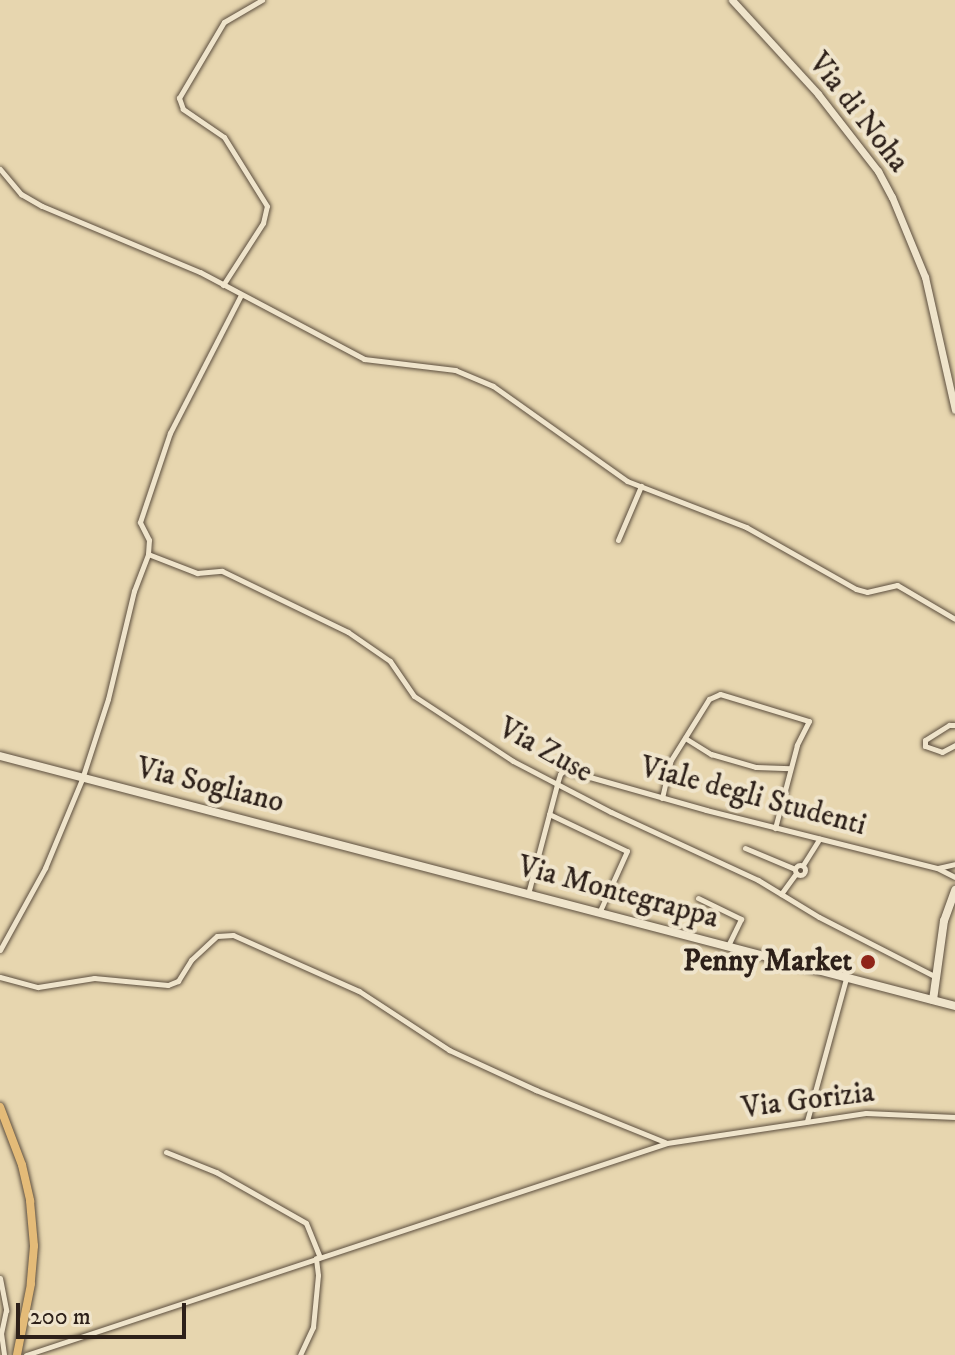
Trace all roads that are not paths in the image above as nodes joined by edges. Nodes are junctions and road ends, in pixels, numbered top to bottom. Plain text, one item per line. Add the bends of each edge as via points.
1 (262, 0) edge
2 (732, 0) edge
3 (0, 169) edge
4 (223, 285) junction
5 (241, 295) junction
6 (955, 410) edge
7 (641, 486) junction
8 (618, 540) dead end
9 (148, 554) junction
10 (955, 619) edge
11 (955, 725) edge
12 (685, 738) junction
13 (955, 745) edge
14 (0, 756) edge
15 (790, 768) junction
16 (82, 779) junction
17 (557, 784) junction
18 (662, 798) junction
19 (549, 814) junction
20 (775, 828) junction
21 (819, 839) junction
22 (745, 848) dead end
23 (408, 861) joint
24 (955, 864) edge
25 (937, 868) junction
26 (796, 871) junction
27 (955, 877) edge
28 (955, 890) edge
29 (528, 894) junction
30 (781, 894) junction
31 (698, 898) dead end
32 (599, 913) junction
33 (728, 947) junction
34 (0, 950) edge
35 (0, 977) edge
36 (937, 977) junction
37 (846, 978) junction
38 (933, 1000) junction
39 (955, 1006) edge
40 (0, 1107) edge
41 (955, 1117) edge
42 (807, 1121) junction
43 (667, 1143) junction
44 (166, 1152) dead end
45 (318, 1258) junction
46 (0, 1278) edge
47 (4, 1355) edge
48 (17, 1355) edge
49 (26, 1355) edge
50 (300, 1355) edge

1 - 4 street via 224,22 179,98 183,109 224,137 267,206 263,223
2 - 6 street, Via di Noha via 818,94 885,184 925,277
3 - 4 street via 21,194 42,206
4 - 5 street
5 - 7 street via 364,359 455,370 493,386 619,476
5 - 9 street via 170,433 140,522 149,540
7 - 8 street
7 - 10 street via 746,527 856,589 867,592 897,585
9 - 16 street
9 - 17 street, Via Zuse via 197,573 222,571 348,632 390,661 414,696
11 - 13 street via 925,740 925,746 942,752
12 - 15 street via 711,754 756,767
12 - 15 street via 709,699 720,694 806,718 809,725
12 - 18 street via 671,760
14 - 16 main road, Via Sogliano
15 - 20 street
16 - 23 main road, Via Sogliano
16 - 34 street via 45,868
17 - 18 street, Viale degli Studenti via 560,774 574,770
17 - 19 street
17 - 30 street, Via Zuse
18 - 20 street, Viale degli Studenti
19 - 29 street
19 - 32 street via 627,851
20 - 21 street, Viale degli Studenti
21 - 25 street, Viale degli Studenti
21 - 26 street
22 - 26 street
23 - 29 main road, Via Montegrappa
24 - 25 street
25 - 27 street
26 - 30 street
28 - 36 main road via 944,921
29 - 32 main road, Via Montegrappa
30 - 36 street, Via Zuse
31 - 33 street via 741,919
32 - 33 main road, Via Montegrappa
33 - 37 main road, Via Montegrappa
35 - 43 street via 38,987 94,978 168,985 178,981 217,936 233,935 359,991 449,1050
36 - 38 main road
37 - 38 main road, Via Montegrappa
37 - 42 street
38 - 39 main road, Via Montegrappa
40 - 48 main road via 30,1201 33,1259
41 - 42 street, Via Gorizia via 866,1113
42 - 43 street, Via Gorizia
43 - 45 street, Via Gorizia
44 - 45 street via 216,1172 306,1223
45 - 49 street, Via Gorizia
45 - 50 street via 313,1327
46 - 47 street via 6,1310

